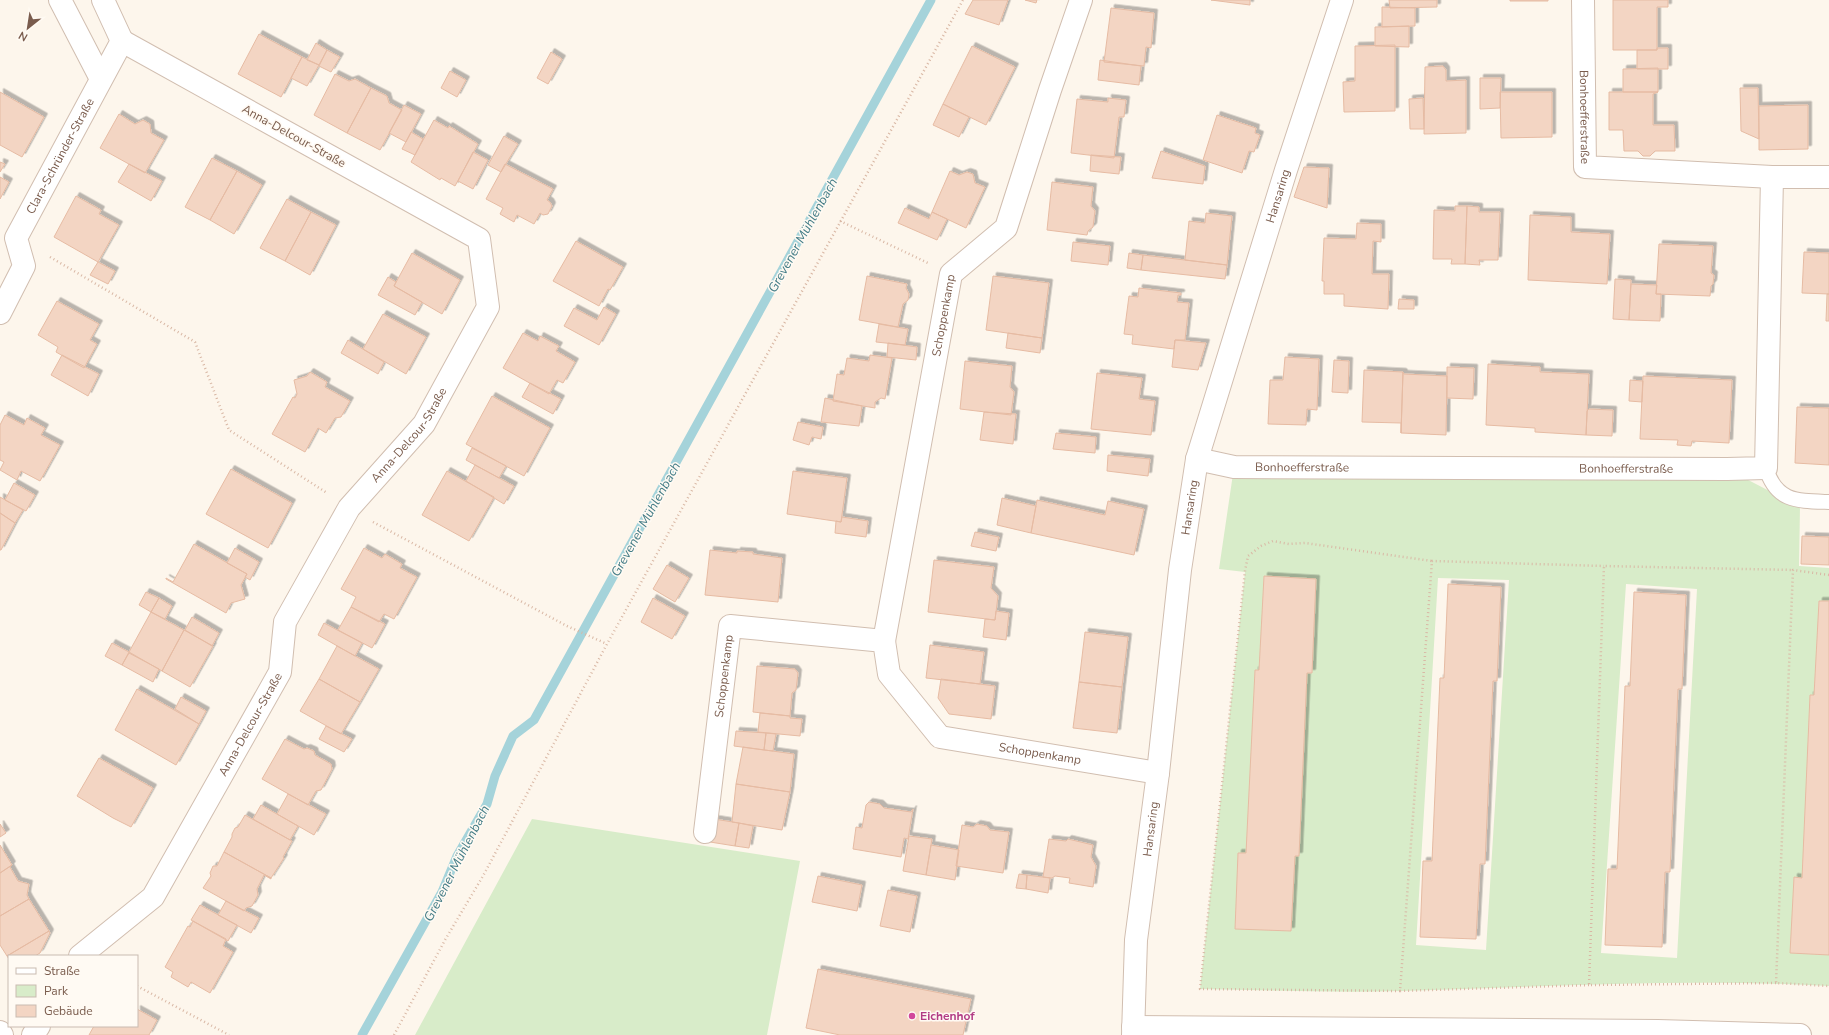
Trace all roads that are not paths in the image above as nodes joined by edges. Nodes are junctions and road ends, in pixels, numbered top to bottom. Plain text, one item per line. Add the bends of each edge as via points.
1 (60, 0) edge
2 (103, 0) edge
3 (1081, 0) edge
4 (1342, 0) edge
5 (1583, 0) edge
6 (122, 41) junction
7 (101, 79) junction
8 (1772, 177) junction
9 (1829, 177) edge
10 (0, 313) edge
11 (1197, 459) junction
12 (1766, 468) junction
13 (1829, 502) edge
14 (884, 641) junction
15 (1158, 773) junction
16 (705, 832) dead end
17 (81, 955) edge
18 (1133, 1031) edge
19 (0, 1032) edge
20 (2, 1035) edge
21 (1800, 1035) edge

1 - 7 street
2 - 6 street
3 - 14 street, Schoppenkamp via 1006,228 950,274
4 - 11 street, Hansaring
5 - 8 street, Bonhoefferstraße via 1585,167
6 - 7 street, Clara-Schründer-Straße
6 - 17 street, Anna-Delcour-Straße via 479,239 488,307 424,424 349,508 285,622 280,672 153,898
7 - 10 street, Clara-Schründer-Straße via 16,238 24,266
8 - 9 street, Bonhoefferstraße
8 - 12 street
11 - 12 street, Bonhoefferstraße via 1234,468
11 - 15 street, Hansaring via 1180,570
12 - 13 lane via 1772,484 1784,496 1800,501
14 - 15 street, Schoppenkamp via 889,674 940,737
14 - 16 street, Schoppenkamp via 730,626
15 - 18 street, Hansaring via 1136,940
18 - 21 street via 1650,1031
19 - 20 street

